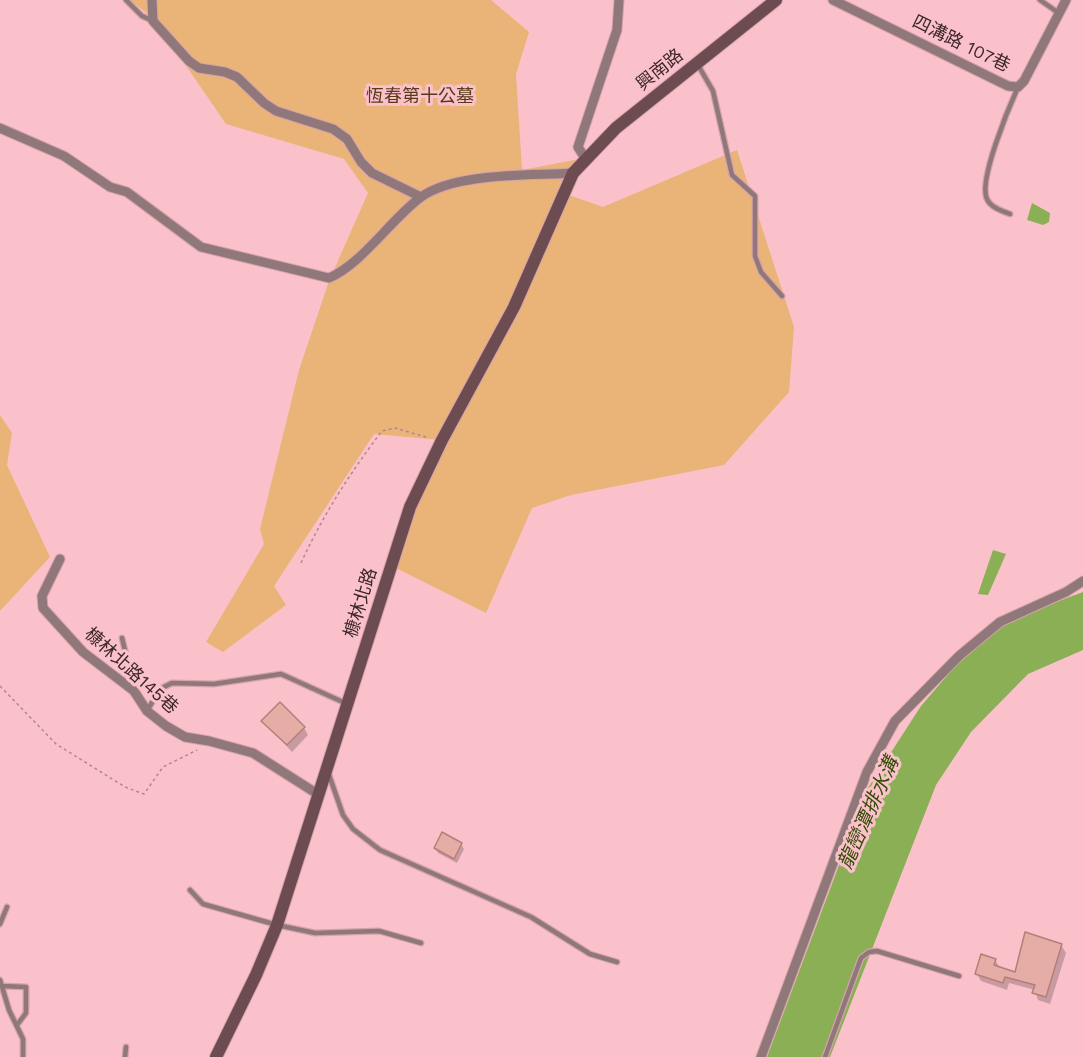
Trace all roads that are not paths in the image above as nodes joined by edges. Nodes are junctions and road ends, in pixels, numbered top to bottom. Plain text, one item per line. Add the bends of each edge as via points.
1 (126, 0) edge
2 (152, 0) edge
3 (619, 0) edge
4 (776, 0) edge
5 (833, 0) edge
6 (1040, 0) edge
7 (1066, 0) edge
8 (1060, 14) junction
9 (153, 21) junction
10 (697, 63) junction
11 (1018, 87) junction
12 (0, 128) edge
13 (585, 158) junction
14 (573, 173) junction
15 (421, 197) junction
16 (1010, 214) dead end
17 (782, 296) dead end
18 (60, 560) dead end
19 (1083, 581) edge
20 (122, 638) dead end
21 (134, 691) junction
22 (349, 705) junction
23 (147, 711) junction
24 (328, 770) junction
25 (319, 795) junction
26 (190, 890) dead end
27 (7, 907) dead end
28 (0, 924) edge
29 (277, 925) junction
30 (421, 944) dead end
31 (617, 962) dead end
32 (959, 976) dead end
33 (0, 980) edge
34 (3, 986) junction
35 (16, 1025) junction
36 (126, 1047) dead end
37 (22, 1057) edge
38 (125, 1057) edge
39 (216, 1057) edge
40 (761, 1057) edge
41 (825, 1057) edge

1 - 9 lane
2 - 9 street
3 - 13 street via 617,30 578,147
4 - 10 street, 興南路
5 - 11 street, 四溝路 107巷 via 1008,86
6 - 8 lane
7 - 8 street, 四溝路 107巷
8 - 11 street, 四溝路 107巷
9 - 15 street via 199,68 237,77 276,111 333,129 347,139 372,173
10 - 13 street, 興南路
10 - 17 lane via 713,91 732,175 755,196 755,256 760,272
11 - 16 lane via 984,186 987,200
12 - 15 street via 64,156 110,187 127,192 201,248 274,263 318,277 329,278 339,273
13 - 14 street, 興南路
14 - 15 street via 474,178 440,187
14 - 22 street, 槺林北路 via 514,307 410,507
18 - 21 street, 槺林北路145巷 via 42,596 43,608 83,652
19 - 40 street via 1000,622 959,656 895,721 867,772
20 - 21 lane
21 - 23 street, 槺林北路145巷
22 - 23 lane via 281,674 214,684 172,683 160,689
22 - 24 street, 槺林北路
23 - 25 street, 槺林北路145巷 via 185,737 254,753
24 - 25 street, 槺林北路
24 - 31 lane via 343,815 353,829 380,850 531,917 590,954
25 - 29 street, 槺林北路
26 - 29 lane via 203,904
27 - 28 lane
29 - 30 lane via 315,933 379,931
29 - 39 street, 槺林北路
32 - 41 lane via 869,951 861,958
33 - 34 lane
34 - 35 lane
34 - 35 lane via 26,987 26,1013
35 - 37 lane via 23,1039
36 - 38 lane

